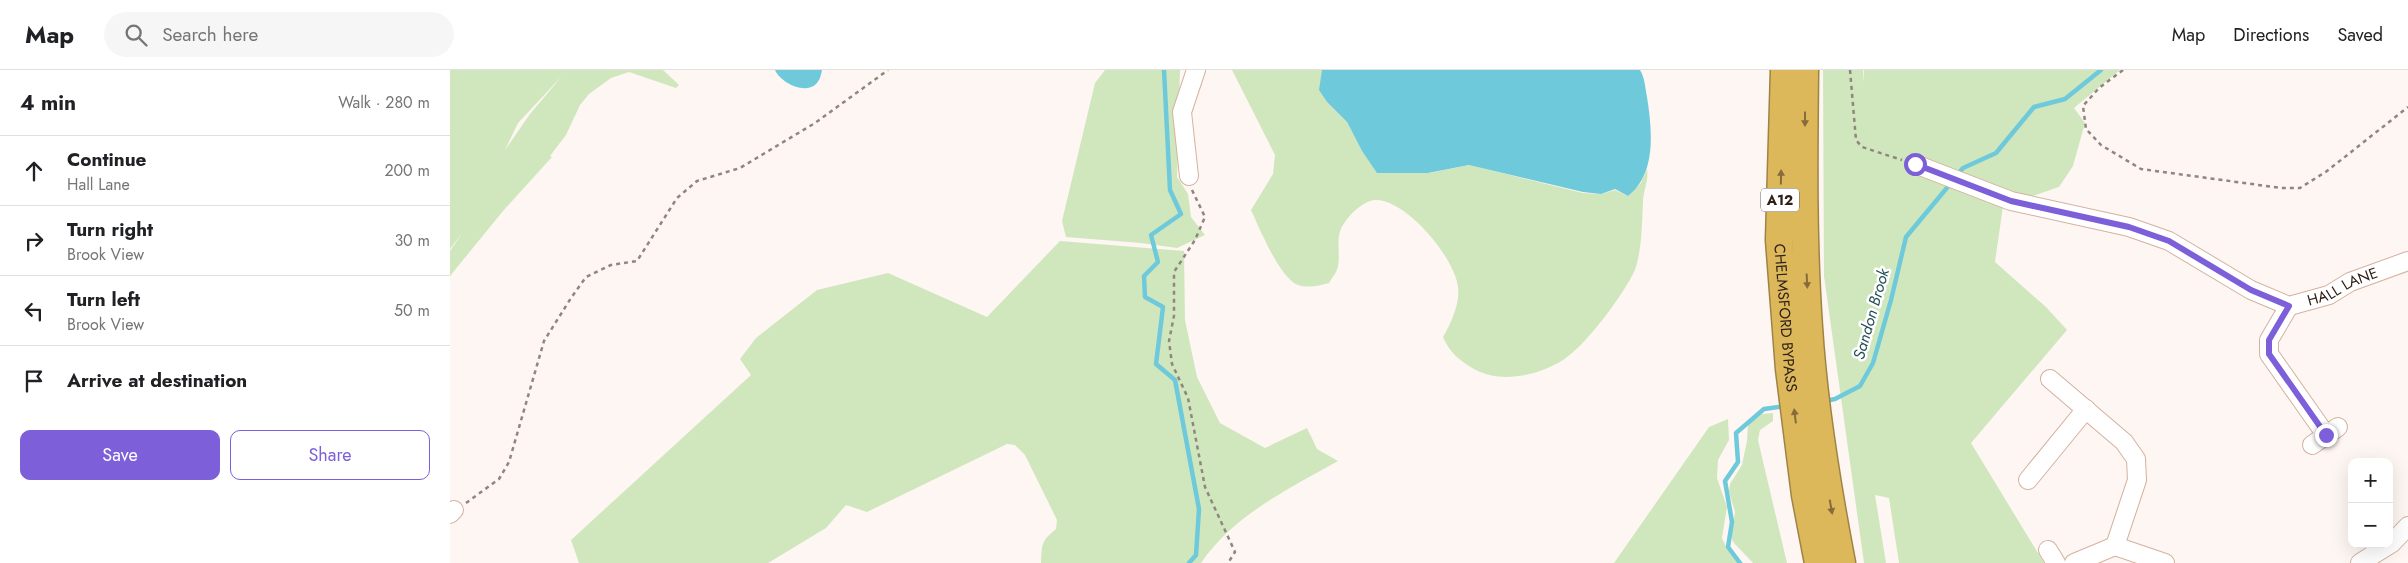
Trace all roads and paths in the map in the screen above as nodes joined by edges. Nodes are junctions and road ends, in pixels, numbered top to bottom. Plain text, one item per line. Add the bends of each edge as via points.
1 (888, 70) edge
2 (1196, 70) edge
3 (1784, 70) edge
4 (1805, 70) edge
5 (1850, 70) edge
6 (2123, 70) edge
7 (2408, 107) edge
8 (1915, 164) joint
9 (1189, 176) joint
10 (2408, 261) edge
11 (2289, 306) junction
12 (1798, 329) junction
13 (2050, 379) dead end
14 (2086, 409) junction
15 (2325, 436) dead end
16 (1812, 462) junction
17 (2028, 480) dead end
18 (452, 512) edge
19 (2408, 526) edge
20 (2115, 546) junction
21 (2386, 556) edge
22 (1228, 563) edge
23 (1818, 563) edge
24 (1842, 563) edge
25 (2074, 563) edge
26 (2165, 563) edge
27 (2360, 563) edge

1 - 18 path via 815,122 740,168 697,181 677,198 637,261 611,265 586,276 544,341 509,462 499,479
2 - 9 street via 1182,112
12 -> 3 highway, CHELMSFORD BYPASS / A12 via 1779,240
4 -> 12 highway, CHELMSFORD BYPASS / A12 via 1804,226
5 - 8 path via 1856,140 1862,146
6 - 7 path via 2099,88 2083,106 2086,129 2101,145 2141,169 2248,185 2300,188 2357,149
8 - 11 street, HALL LANE via 2011,201 2129,227 2169,241 2251,290
9 - 22 path via 1205,217 1195,240 1174,272 1174,316 1169,341 1172,364 1188,398 1205,487 1235,552
10 - 11 street, HALL LANE via 2350,282 2329,295
11 - 15 street via 2269,340 2269,354
12 - 16 highway, CHELMSFORD BYPASS / A12
13 - 14 street
14 - 17 street
14 - 20 street via 2124,442 2136,459 2137,480
16 - 23 highway, CHELMSFORD BYPASS / A12
16 -> 24 highway, CHELMSFORD BYPASS / A12
19 - 21 street via 2392,543
20 - 25 street
20 - 26 street
21 - 27 street

